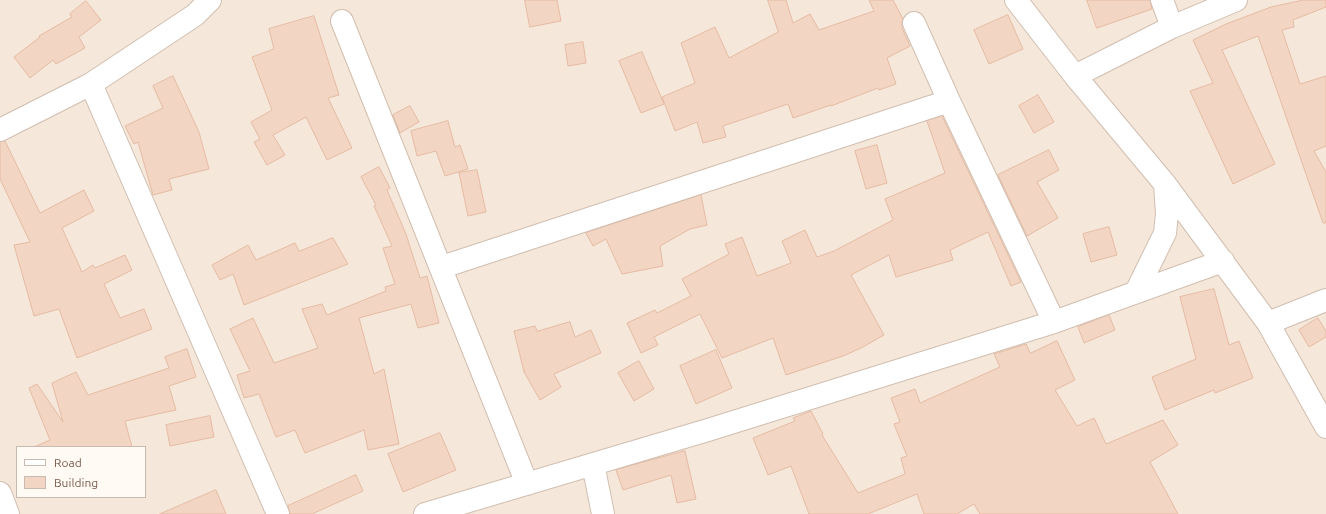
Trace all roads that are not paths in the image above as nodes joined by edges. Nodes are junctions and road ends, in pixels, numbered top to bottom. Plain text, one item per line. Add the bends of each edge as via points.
1 (210, 0) edge
2 (1016, 0) edge
3 (1162, 0) edge
4 (1236, 0) edge
5 (342, 20) dead end
6 (914, 23) dead end
7 (1172, 27) junction
8 (1075, 76) junction
9 (91, 84) junction
10 (949, 101) junction
11 (0, 130) edge
12 (1165, 184) junction
13 (1223, 260) junction
14 (442, 267) junction
15 (1136, 292) junction
16 (1326, 300) edge
17 (1054, 322) junction
18 (1268, 323) junction
19 (1326, 427) edge
20 (593, 464) junction
21 (528, 484) junction
22 (0, 493) edge
23 (8, 514) edge
24 (278, 514) edge
25 (425, 514) edge
26 (603, 514) edge

1 - 9 street via 195,15
2 - 8 street
3 - 7 street
4 - 7 street
5 - 14 street
6 - 10 street
7 - 8 street
8 - 12 street
9 - 11 street
9 - 24 street
10 - 14 street
10 - 17 street
12 - 13 street
12 - 15 street via 1165,234
13 - 15 street
13 - 18 street
14 - 21 street
15 - 17 street
16 - 18 street
17 - 20 street
18 - 19 street
20 - 21 street
20 - 26 street
21 - 25 street
22 - 23 street

